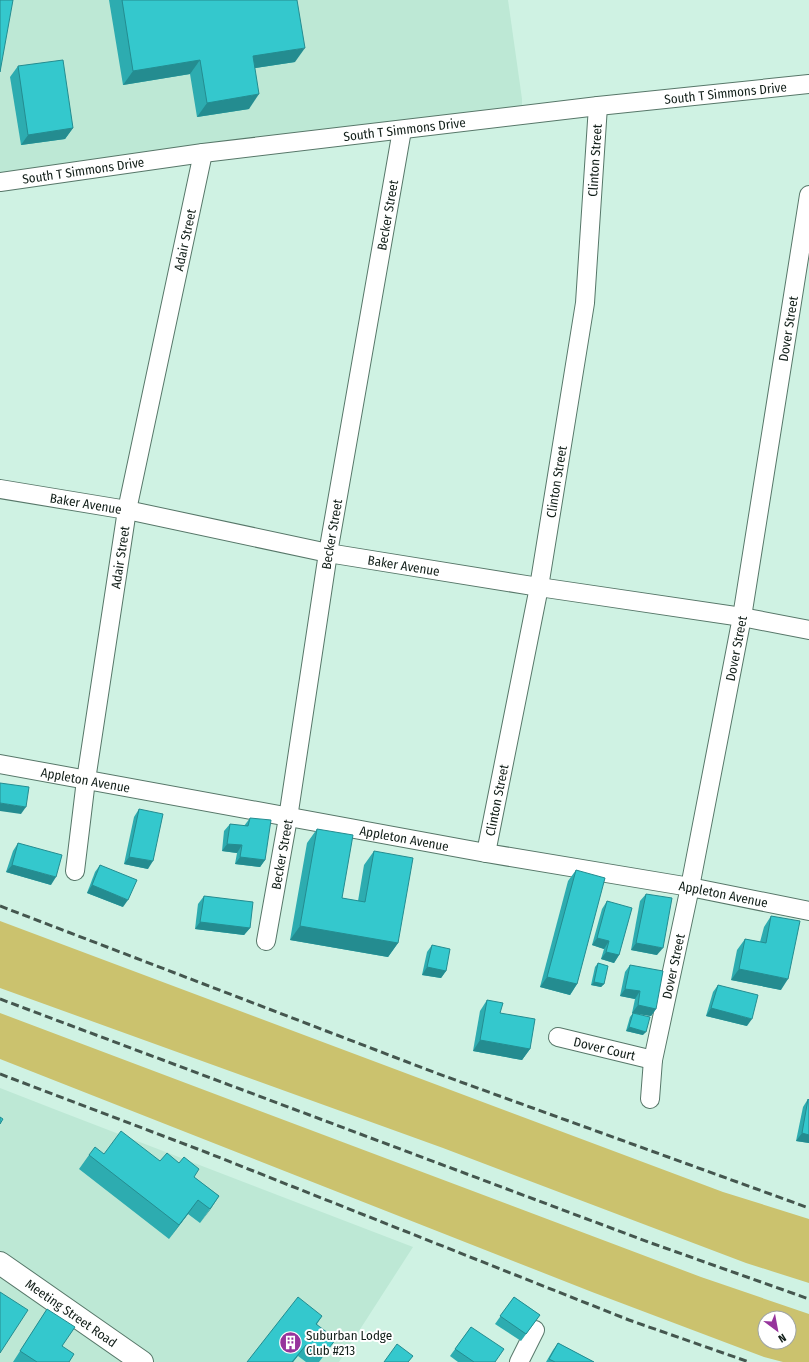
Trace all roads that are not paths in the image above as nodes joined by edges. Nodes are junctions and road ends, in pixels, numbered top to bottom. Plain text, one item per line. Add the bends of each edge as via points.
1 (809, 84) edge
2 (598, 106) junction
3 (402, 130) junction
4 (204, 153) junction
5 (0, 182) edge
6 (809, 195) edge
7 (0, 489) edge
8 (127, 510) junction
9 (328, 554) junction
10 (539, 587) junction
11 (742, 617) junction
12 (809, 630) edge
13 (0, 764) edge
14 (86, 780) junction
15 (288, 818) junction
16 (486, 853) junction
17 (75, 871) dead end
18 (690, 887) junction
19 (809, 911) edge
20 (266, 941) dead end
21 (558, 1037) dead end
22 (653, 1060) junction
23 (650, 1099) dead end
24 (0, 1263) edge
25 (535, 1330) edge
26 (142, 1362) edge
27 (519, 1362) edge

1 - 2 street, South T Simmons Drive
2 - 3 street, South T Simmons Drive
2 - 10 street, Clinton Street via 585,304
3 - 4 street, South T Simmons Drive
3 - 9 street, Becker Street
4 - 5 street, South T Simmons Drive
4 - 8 street, Adair Street
6 - 11 street, Dover Street
7 - 8 street, Baker Avenue
8 - 9 street, Baker Avenue
8 - 14 street, Adair Street
9 - 10 street, Baker Avenue
9 - 15 street, Becker Street
10 - 11 street, Baker Avenue
10 - 16 street, Clinton Street
11 - 12 street, Baker Avenue
11 - 18 street, Dover Street
13 - 14 street, Appleton Avenue
14 - 15 street, Appleton Avenue
14 - 17 street, Adair Street
15 - 16 street, Appleton Avenue
15 - 20 street, Becker Street
16 - 18 street, Appleton Avenue
18 - 19 street, Appleton Avenue
18 - 22 street, Dover Street
21 - 22 street, Dover Court
22 - 23 street, Dover Street
24 - 26 street, Meeting Street Road
25 - 27 street

